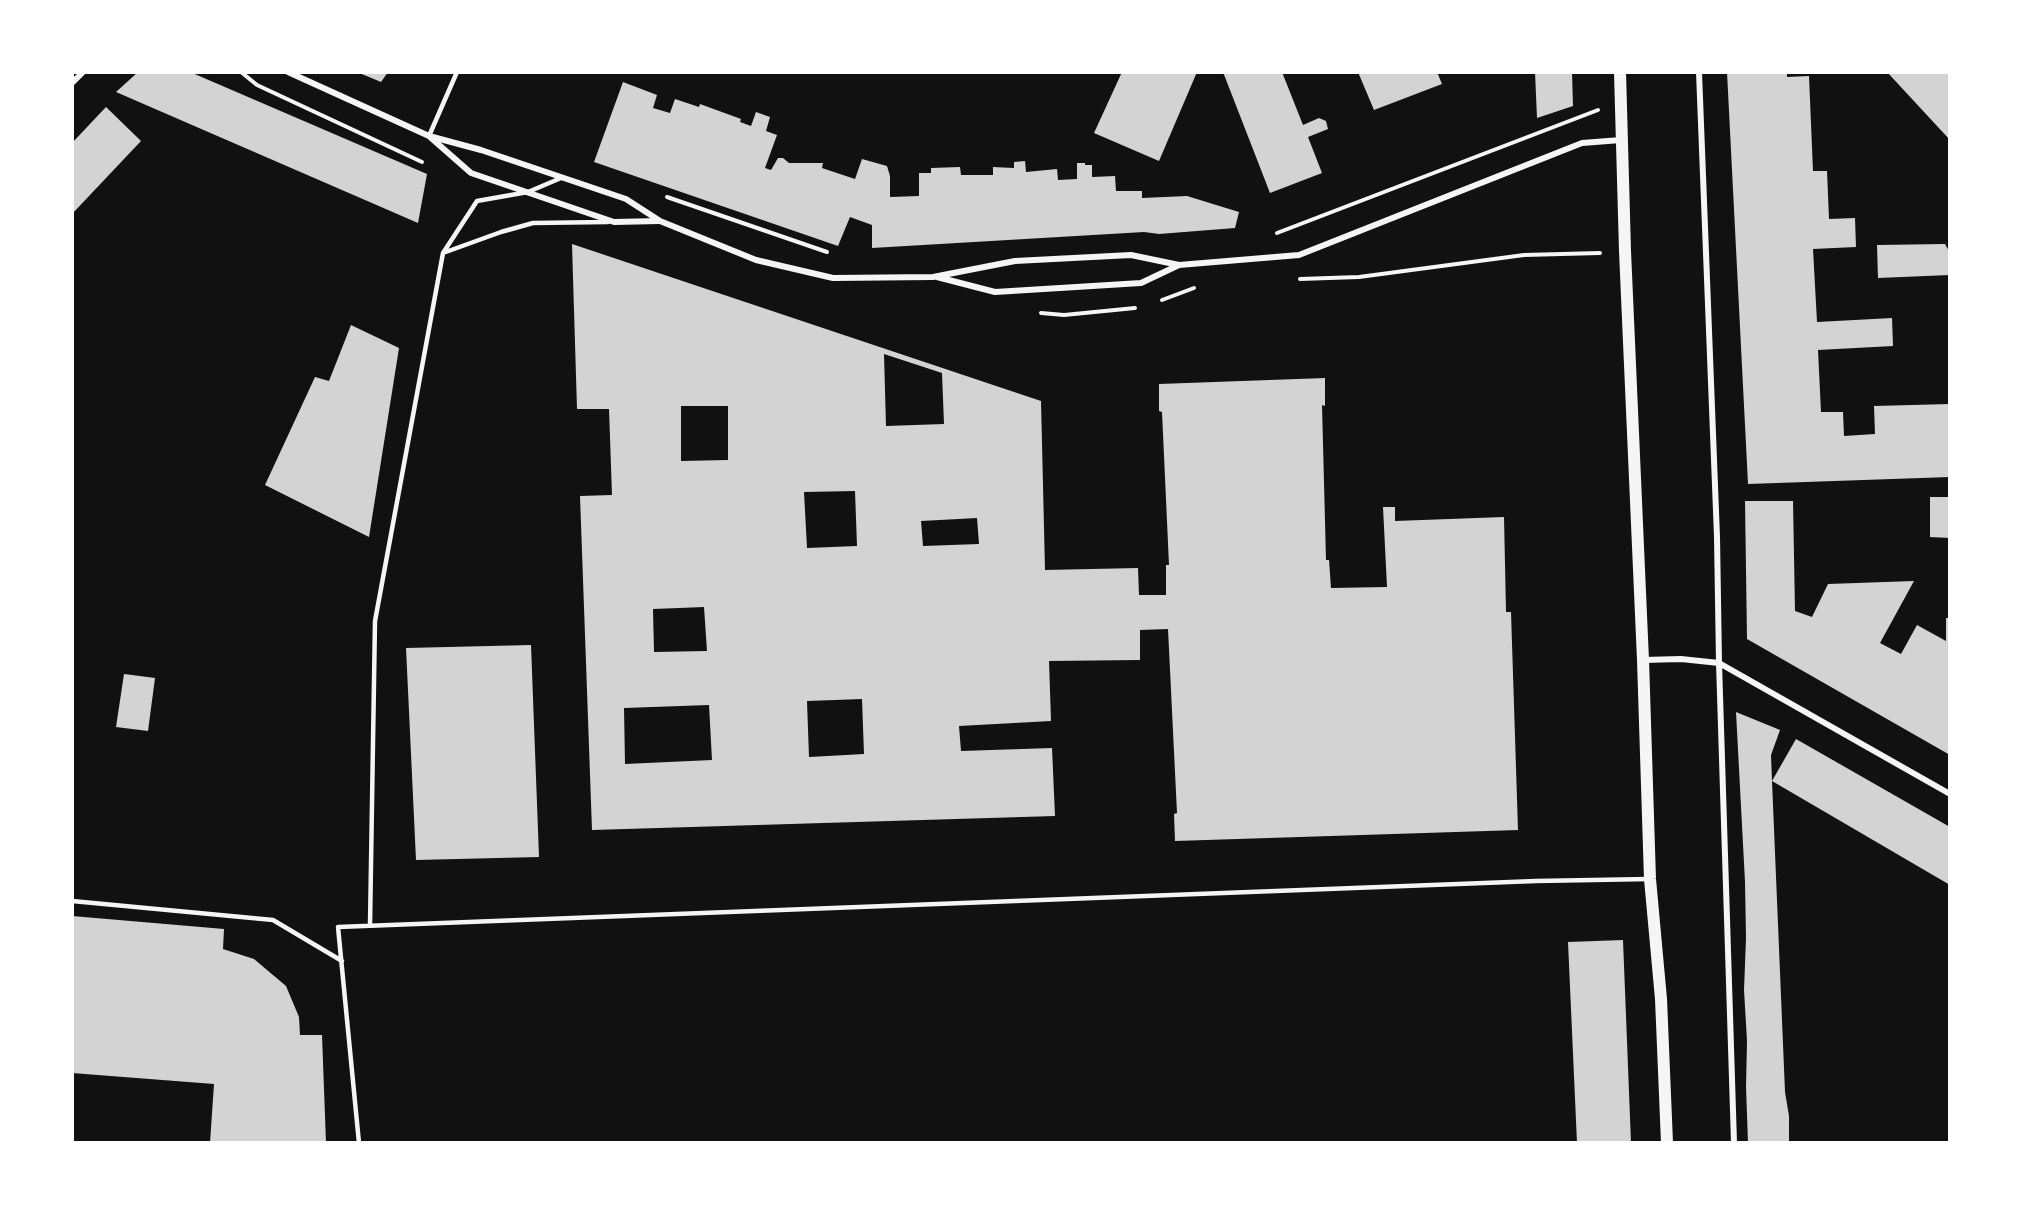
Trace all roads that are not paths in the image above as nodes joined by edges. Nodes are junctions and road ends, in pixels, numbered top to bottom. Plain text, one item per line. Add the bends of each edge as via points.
1 (82, 72) edge
2 (288, 72) edge
3 (457, 72) edge
4 (1620, 72) edge
5 (1699, 72) edge
6 (72, 83) edge
7 (429, 136) junction
8 (1621, 140) junction
9 (561, 178) junction
10 (528, 192) junction
11 (660, 221) junction
12 (614, 222) junction
13 (443, 253) junction
14 (1179, 265) junction
15 (933, 276) junction
16 (1643, 660) junction
17 (1719, 663) junction
18 (1950, 794) edge
19 (1650, 879) junction
20 (72, 901) edge
21 (369, 925) junction
22 (342, 961) junction
23 (359, 1143) edge
24 (1667, 1143) edge
25 (1734, 1143) edge

1 - 6 street
2 - 7 street
3 - 7 lane
4 - 8 main road
5 - 17 street
7 - 9 street
7 - 10 street via 471,173
8 - 14 street via 1582,143 1299,255
8 - 16 main road
9 - 10 lane
9 - 11 street via 626,199
10 - 12 street
10 - 13 lane via 477,201
11 - 12 street
11 - 15 street via 756,260 833,278
12 - 13 lane via 533,223
13 - 21 lane via 375,621
14 - 15 street via 1131,255 1015,261
14 - 15 street via 1141,282 995,292
16 - 17 street via 1681,658
16 - 19 main road
17 - 18 street
17 - 25 street
19 - 21 lane
19 - 24 main road
20 - 22 lane via 273,920
21 - 22 lane via 338,927
22 - 23 lane

